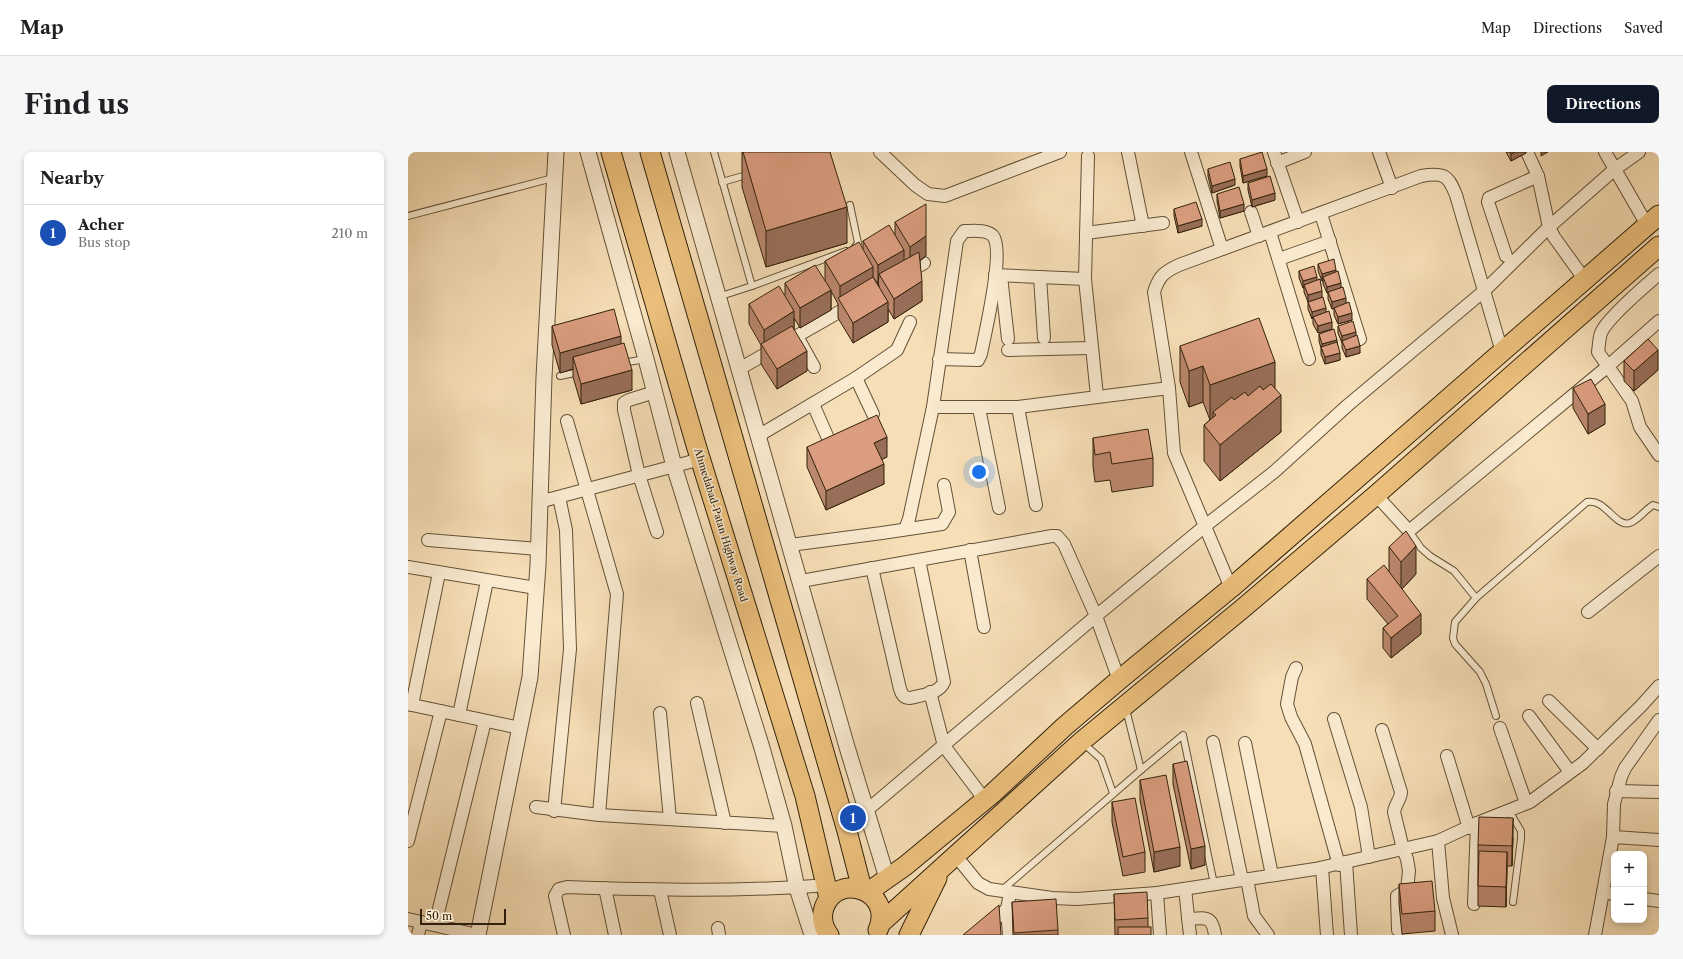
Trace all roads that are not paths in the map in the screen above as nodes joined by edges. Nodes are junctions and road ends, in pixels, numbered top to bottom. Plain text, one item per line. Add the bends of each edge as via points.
1 (556, 152) edge
2 (588, 152) edge
3 (611, 152) edge
4 (650, 152) edge
5 (677, 152) edge
6 (714, 152) edge
7 (880, 152) edge
8 (1060, 152) edge
9 (1128, 152) edge
10 (1191, 152) edge
11 (1305, 152) edge
12 (1379, 152) edge
13 (1527, 152) edge
14 (1605, 152) edge
15 (1639, 152) edge
16 (1088, 156) dead end
17 (1276, 157) edge
18 (1615, 168) junction
19 (760, 171) edge
20 (1538, 176) junction
21 (555, 177) junction
22 (722, 182) junction
23 (1392, 188) junction
24 (850, 205) dead end
25 (1251, 212) dead end
26 (1321, 214) junction
27 (408, 216) edge
28 (1653, 220) edge
29 (1298, 222) junction
30 (1163, 223) dead end
31 (1143, 226) junction
32 (1549, 226) junction
33 (1086, 233) junction
34 (1265, 234) junction
35 (1330, 241) junction
36 (1659, 246) edge
37 (1222, 249) junction
38 (1506, 256) dead end
39 (1279, 259) junction
40 (924, 263) dead end
41 (1659, 274) edge
42 (998, 276) junction
43 (1040, 277) junction
44 (897, 278) edge
45 (1085, 279) junction
46 (1585, 280) junction
47 (752, 286) junction
48 (1484, 291) junction
49 (718, 296) junction
50 (864, 298) edge
51 (1659, 320) edge
52 (910, 322) dead end
53 (797, 336) junction
54 (1044, 338) dead end
55 (1360, 340) edge
56 (1091, 348) junction
57 (1502, 352) junction
58 (646, 358) junction
59 (939, 359) junction
60 (1309, 359) dead end
61 (617, 364) edge
62 (1607, 367) junction
63 (814, 368) dead end
64 (739, 369) junction
65 (589, 370) edge
66 (560, 376) dead end
67 (856, 378) junction
68 (1169, 388) junction
69 (655, 392) junction
70 (1097, 396) junction
71 (813, 404) junction
72 (933, 407) junction
73 (1018, 407) junction
74 (978, 408) junction
75 (873, 414) dead end
76 (567, 421) dead end
77 (758, 436) junction
78 (831, 445) edge
79 (1659, 455) edge
80 (701, 459) junction
81 (674, 466) junction
82 (639, 475) junction
83 (944, 485) dead end
84 (586, 489) junction
85 (1376, 495) junction
86 (559, 497) junction
87 (540, 502) junction
88 (1036, 505) dead end
89 (1659, 506) edge
90 (999, 508) dead end
91 (1205, 526) junction
92 (905, 529) junction
93 (1409, 531) junction
94 (657, 532) dead end
95 (428, 540) dead end
96 (790, 545) junction
97 (538, 549) junction
98 (970, 550) junction
99 (1659, 556) edge
100 (919, 560) junction
101 (408, 568) edge
102 (872, 568) junction
103 (439, 573) junction
104 (487, 581) junction
105 (800, 581) junction
106 (536, 588) junction
107 (1231, 588) junction
108 (1476, 598) junction
109 (1588, 612) dead end
110 (1096, 616) junction
111 (984, 627) dead end
112 (1296, 668) dead end
113 (1119, 680) junction
114 (1659, 686) edge
115 (930, 692) junction
116 (1549, 701) dead end
117 (697, 703) dead end
118 (410, 704) edge
119 (1125, 706) junction
120 (441, 711) junction
121 (660, 713) dead end
122 (459, 715) junction
123 (1496, 716) dead end
124 (1529, 716) dead end
125 (1334, 719) dead end
126 (1659, 720) edge
127 (485, 721) junction
128 (1065, 726) junction
129 (520, 728) junction
130 (1500, 728) dead end
131 (1382, 730) dead end
132 (1082, 742) junction
133 (1213, 742) dead end
134 (1245, 743) dead end
135 (944, 746) junction
136 (1598, 749) junction
137 (1447, 756) dead end
138 (1141, 770) junction
139 (1570, 772) junction
140 (1616, 791) junction
141 (1659, 792) edge
142 (1114, 793) junction
143 (985, 800) junction
144 (1526, 804) junction
145 (536, 807) dead end
146 (554, 810) junction
147 (866, 811) junction
148 (1509, 811) junction
149 (599, 815) junction
150 (670, 819) junction
151 (725, 823) junction
152 (1473, 825) junction
153 (784, 826) junction
154 (1613, 837) junction
155 (1659, 840) edge
156 (408, 841) edge
157 (1438, 841) junction
158 (1403, 849) junction
159 (1369, 857) junction
160 (949, 862) junction
161 (1343, 863) junction
162 (1322, 868) junction
163 (1272, 875) junction
164 (887, 878) junction
165 (1244, 879) junction
166 (1214, 884) junction
167 (605, 888) junction
168 (797, 888) junction
169 (1185, 889) junction
170 (660, 890) junction
171 (865, 891) junction
172 (828, 892) junction
173 (1006, 892) junction
174 (1157, 893) junction
175 (1608, 893) edge
176 (1647, 899) edge
177 (1659, 901) edge
178 (1513, 902) dead end
179 (1474, 904) dead end
180 (1007, 909) junction
181 (408, 919) edge
182 (1188, 919) junction
183 (421, 922) junction
184 (435, 925) junction
185 (878, 929) edge
186 (1398, 930) dead end
187 (418, 935) edge
188 (478, 935) edge
189 (564, 935) edge
190 (615, 935) edge
191 (670, 935) edge
192 (812, 935) edge
193 (829, 935) edge
194 (909, 935) edge
195 (977, 935) edge
196 (1009, 935) edge
197 (1160, 935) edge
198 (1190, 935) edge
199 (1215, 935) edge
200 (1268, 935) edge
201 (1327, 935) edge
202 (1351, 935) edge
203 (1452, 935) edge
204 (1594, 935) edge

1 - 21 street
2 - 58 street
3 - 80 main road, Ahmedabad-Patan Highway Road
4 - 171 main road
5 - 49 street
6 - 22 lane
7 - 8 street via 928,194 945,196
9 - 31 street
10 - 37 street
11 - 17 street
12 - 23 street
13 - 20 street
14 - 18 street
15 - 18 street
16 - 33 street
17 - 29 street
18 - 28 street
18 - 32 street
19 - 22 lane
20 - 32 street
20 - 38 street via 1489,198 1488,202
21 - 27 lane
21 - 87 street
22 - 47 lane
23 - 26 street
23 - 48 street via 1431,174 1450,180
24 - 47 lane via 858,243 856,247
25 - 34 street
26 - 29 street
26 - 35 street
28 - 46 main road
29 - 34 street
30 - 31 street
31 - 33 street
32 - 46 street
32 - 48 street
33 - 45 street
34 - 37 street
34 - 39 street
35 - 39 street
35 - 55 street
36 - 85 main road
37 - 68 street via 1165,272 1154,292
39 - 60 street
40 - 44 street
41 - 62 street via 1605,326 1598,352
42 - 43 street
42 - 56 street via 1008,345
42 - 59 street via 978,360
42 - 59 street via 996,241 992,235 964,231 957,241
43 - 45 street
43 - 54 street
45 - 56 street
46 - 57 main road
47 - 49 lane
48 - 57 street
48 - 91 street via 1274,472
49 - 64 street
50 - 53 street
51 - 62 street
52 - 67 street via 897,350
53 - 63 street
53 - 64 street
56 - 70 street
57 - 107 main road
58 - 61 lane
58 - 69 street
59 - 72 street
62 - 79 street via 1632,401 1640,427
62 - 93 street
64 - 77 street
65 - 66 lane
67 - 71 street
67 - 75 street
68 - 70 street
68 - 91 street via 1174,453
69 - 81 street
69 - 82 street via 624,403
70 - 73 street
71 - 77 street
71 - 78 street
72 - 74 street
72 - 92 street
73 - 74 street
73 - 88 street
74 - 90 street
76 - 84 street
77 - 96 street
80 - 81 street
80 - 172 main road, Ahmedabad-Patan Highway Road via 805,796
81 - 82 street
81 - 153 street via 732,648
82 - 84 street
82 - 94 street
83 - 92 street via 949,512 942,524
84 - 86 street
84 - 149 street via 616,594
85 - 93 street
85 - 119 main road
86 - 87 street
86 - 146 street via 566,535 570,648
87 - 97 street
89 - 108 lane via 1653,505 1627,524 1598,503 1587,502
91 - 107 street
91 - 110 street
92 - 96 street
93 - 108 lane via 1430,556 1454,570
95 - 97 street
96 - 105 street
97 - 106 street
98 - 100 street
98 - 110 street via 1057,536 1064,544
98 - 111 street
99 - 109 street
100 - 102 street
100 - 115 street via 944,682 941,688
101 - 103 street
102 - 105 street
102 - 115 street via 902,695 910,698
103 - 104 street
103 - 118 street
104 - 106 street
104 - 122 street
105 - 147 street
106 - 129 street via 530,677
107 - 113 main road
108 - 123 lane via 1455,622 1455,644 1480,672
110 - 113 street
110 - 135 street
112 - 161 street via 1287,704 1304,744
113 - 128 main road
114 - 136 street
115 - 135 street
116 - 136 street
117 - 151 street
118 - 120 street
119 - 132 main road
119 - 138 lane
120 - 122 street
120 - 156 street
121 - 150 street
122 - 127 street
124 - 139 street
125 - 159 street via 1361,807
126 - 140 street via 1625,768
127 - 129 street
127 - 184 street
128 - 132 main road
128 - 143 main road
129 - 188 street
130 - 144 street
131 - 158 street via 1401,792 1394,812
132 - 142 lane via 1101,759
132 - 160 main road
133 - 165 street
134 - 163 street
135 - 143 street
135 - 147 street
136 - 139 street
137 - 152 street
138 - 142 lane
138 - 166 lane via 1184,735
139 - 144 street
140 - 141 street
140 - 154 street
142 - 173 lane
143 - 164 main road
144 - 148 street
145 - 146 street
146 - 149 street
147 - 164 street
148 - 152 street
148 - 178 lane via 1520,831 1521,839
149 - 150 street
150 - 151 street
151 - 153 street
152 - 157 street
152 - 179 street
153 - 168 street
154 - 155 street
154 - 175 street
157 - 158 street
157 - 203 street via 1443,898
158 - 159 street
158 - 186 street via 1407,859 1408,878 1407,890 1397,896
159 - 161 street
160 - 173 street via 978,883 990,889
160 - 185 main road
160 - 194 main road
161 - 162 street
161 - 202 street
162 - 163 street
162 - 201 street
163 - 165 street
164 - 171 main road
165 - 166 street
165 - 200 street via 1254,916
166 - 169 street
167 - 170 street
167 - 189 street via 559,889 555,896
167 - 190 street
168 - 170 street
168 - 172 street
168 - 192 street
169 - 174 street
169 - 182 street
170 - 191 street
171 - 172 main road via 848,888 834,893
171 - 185 main road via 878,902 881,909
172 - 193 main road via 822,918
173 - 174 street via 1077,899
173 - 180 street
174 - 197 street
175 - 204 street
176 - 177 street
180 - 195 street
180 - 196 street
181 - 183 street
182 - 198 street
182 - 199 street via 1211,920
183 - 184 street
183 - 187 street
184 - 188 street

